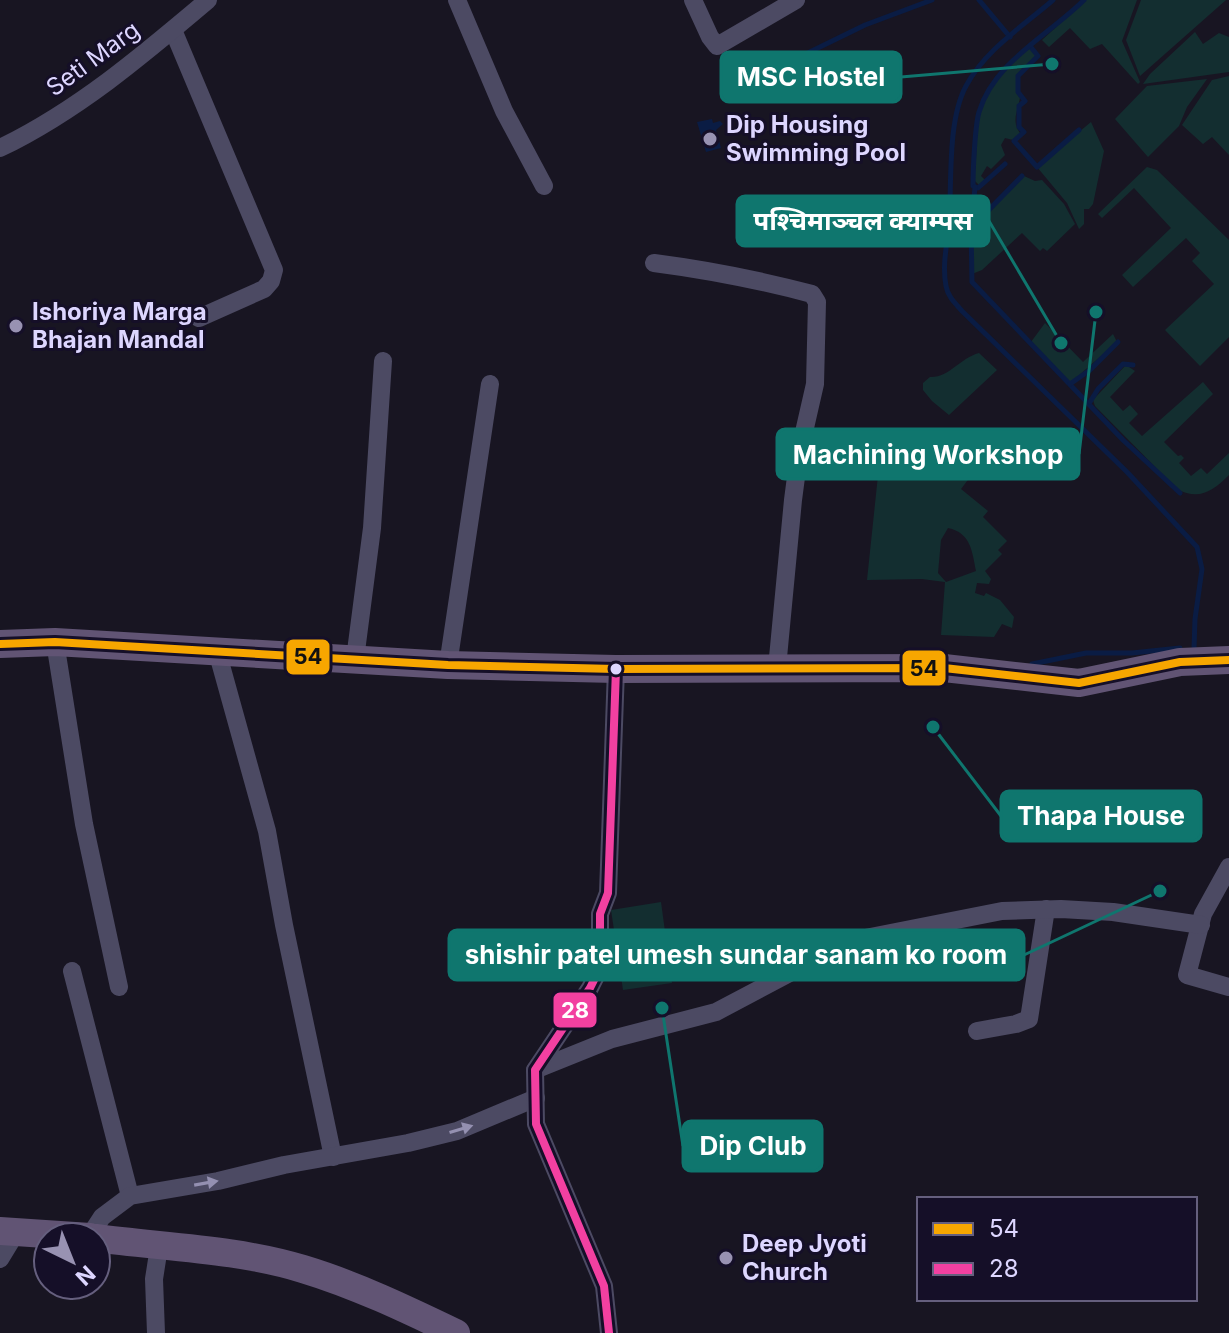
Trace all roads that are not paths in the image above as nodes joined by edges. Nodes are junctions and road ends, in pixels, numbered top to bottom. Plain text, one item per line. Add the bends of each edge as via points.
1 (208, 0) edge
2 (457, 0) edge
3 (693, 0) edge
4 (796, 0) edge
5 (173, 30) junction
6 (0, 148) edge
7 (544, 186) dead end
8 (654, 263) dead end
9 (199, 318) dead end
10 (383, 361) dead end
11 (490, 384) dead end
12 (55, 642) junction
13 (0, 644) edge
14 (217, 651) junction
15 (355, 659) junction
16 (1229, 660) edge
17 (448, 665) junction
18 (777, 668) junction
19 (616, 669) junction
20 (1229, 867) edge
21 (1046, 909) junction
22 (1201, 925) junction
23 (72, 971) dead end
24 (119, 987) dead end
25 (1229, 987) edge
26 (977, 1031) dead end
27 (535, 1070) junction
28 (536, 1098) junction
29 (333, 1157) junction
30 (130, 1196) junction
31 (100, 1221) edge
32 (9, 1231) edge
33 (32, 1233) edge
34 (112, 1240) edge
35 (159, 1247) junction
36 (0, 1259) edge
37 (156, 1333) edge
38 (456, 1333) edge
39 (609, 1333) edge

1 - 5 street, Seti Marg
2 - 7 street via 504,111
3 - 4 street via 717,46
5 - 6 street, Seti Marg via 110,81
5 - 9 street via 274,270 264,289
8 - 18 street via 766,282 812,294 817,302 815,384 799,454
10 - 15 street via 372,528
11 - 17 street
12 - 13 main road
12 - 14 main road
12 - 24 street via 84,824
14 - 15 main road
14 - 29 street via 267,831
15 - 17 main road
16 - 18 main road via 1180,662 1079,683 944,668
17 - 19 main road
18 - 19 main road
19 - 27 street via 600,968
20 - 22 street
21 - 22 street
21 - 26 street via 1029,1019
21 - 27 street via 1002,911 850,941 716,1012 612,1039
22 - 25 street via 1187,975
23 - 30 street
27 - 28 street
29 -> 28 street via 457,1131
28 - 39 street via 536,1124 604,1286
30 -> 29 street
30 - 31 street
32 - 33 main road
32 - 36 street
34 - 35 main road
35 - 37 street
35 - 38 main road via 301,1268 376,1295

